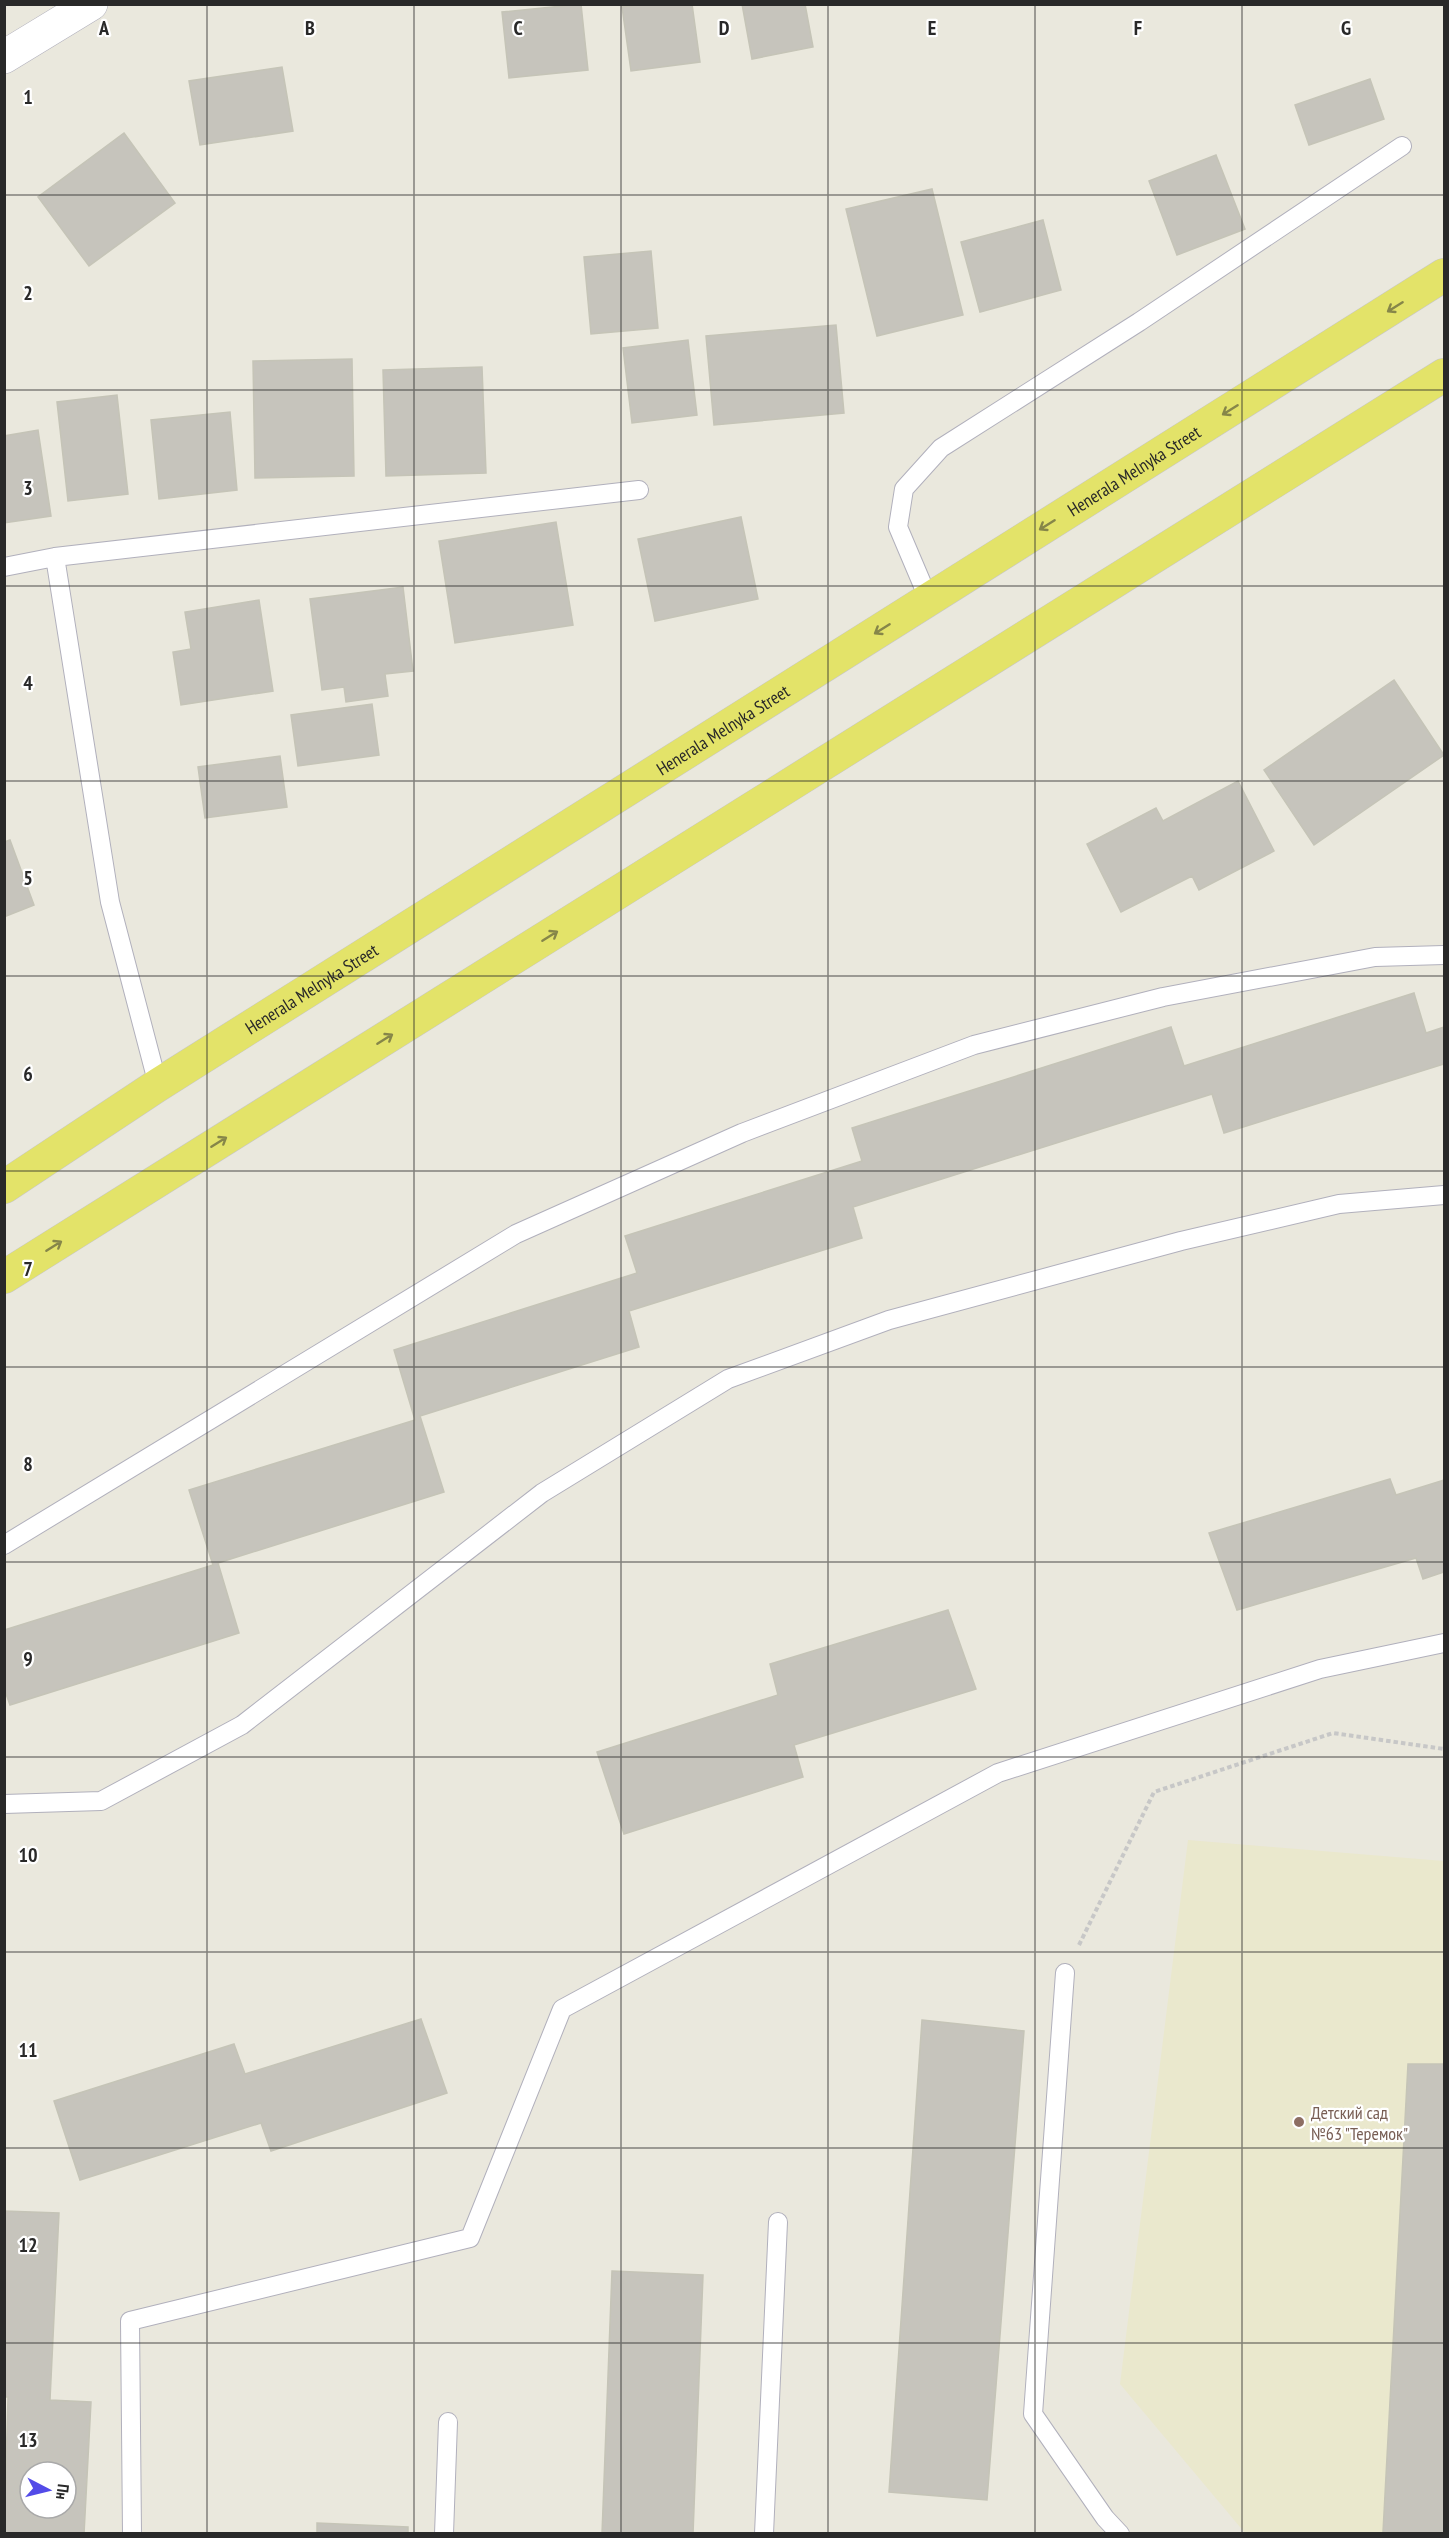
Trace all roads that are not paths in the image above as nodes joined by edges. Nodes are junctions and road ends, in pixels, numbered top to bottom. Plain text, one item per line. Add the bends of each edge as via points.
1 (91, 5) edge
2 (4, 57) edge
3 (1401, 146) dead end
4 (1444, 275) edge
5 (1444, 375) edge
6 (639, 490) dead end
7 (55, 557) junction
8 (4, 567) edge
9 (929, 600) junction
10 (1444, 955) edge
11 (158, 1085) junction
12 (4, 1187) edge
13 (1444, 1195) edge
14 (4, 1277) edge
15 (4, 1545) edge
16 (1444, 1643) edge
17 (4, 1804) edge
18 (1065, 1973) road end
19 (778, 2222) dead end
20 (448, 2422) dead end
21 (132, 2534) edge
22 (444, 2534) edge
23 (764, 2534) edge
24 (1120, 2534) edge

1 - 2 street
3 - 9 lane via 1139,322 941,448 904,489 898,526
4 -> 9 main road, Henerala Melnyka Street
14 -> 5 main road
6 - 7 lane
7 - 8 lane
7 - 11 lane via 110,902
9 -> 11 main road, Henerala Melnyka Street
10 - 15 lane via 1375,957 1163,997 974,1045 742,1133 516,1234
11 - 12 main road, Henerala Melnyka Street
13 - 17 lane via 1339,1204 1181,1242 889,1320 728,1379 542,1493 242,1725 100,1801
16 - 21 lane via 1320,1669 998,1773 562,2009 470,2238 130,2321
18 - 24 lane via 1033,2414
19 - 23 lane
20 - 22 lane

